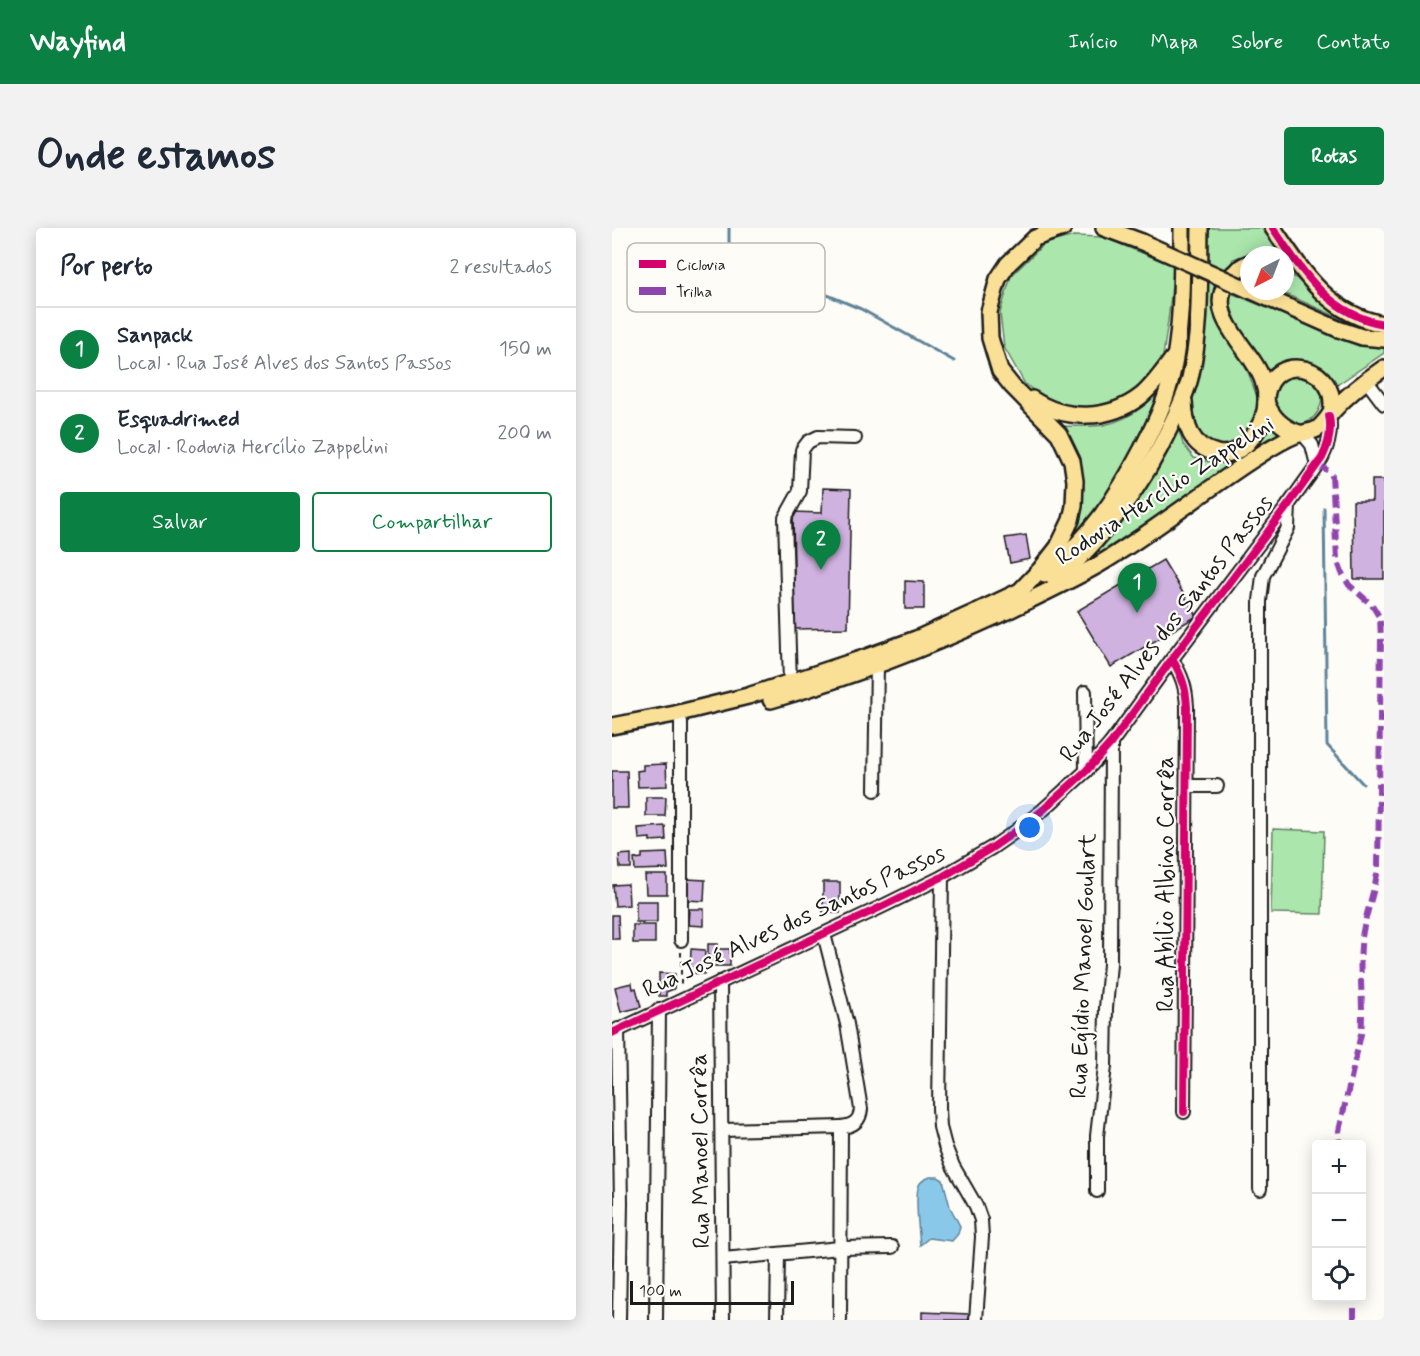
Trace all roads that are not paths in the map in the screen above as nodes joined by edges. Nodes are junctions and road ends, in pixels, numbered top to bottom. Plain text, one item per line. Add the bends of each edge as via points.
1 (1063, 228) edge
2 (1104, 228) edge
3 (1182, 228) edge
4 (1200, 228) edge
5 (1273, 228) edge
6 (1240, 267) edge
7 (1294, 268) edge
8 (1302, 271) junction
9 (1240, 285) edge
10 (1273, 300) edge
11 (1384, 324) edge
12 (1384, 339) edge
13 (1176, 354) junction
14 (1384, 368) edge
15 (1366, 380) junction
16 (1012, 386) junction
17 (1183, 398) junction
18 (1266, 399) junction
19 (1384, 404) edge
20 (1330, 415) junction
21 (1301, 433) junction
22 (855, 438) dead end
23 (1317, 465) junction
24 (1289, 504) junction
25 (1020, 591) junction
26 (1034, 598) junction
27 (1172, 659) junction
28 (877, 665) junction
29 (790, 683) junction
30 (1085, 692) dead end
31 (681, 722) junction
32 (612, 726) edge
33 (612, 735) edge
34 (1111, 743) junction
35 (1086, 771) junction
36 (1186, 786) junction
37 (1217, 786) dead end
38 (875, 790) dead end
39 (942, 877) junction
40 (824, 934) junction
41 (681, 940) road end
42 (720, 982) junction
43 (659, 1010) junction
44 (615, 1031) edge
45 (1184, 1112) dead end
46 (841, 1127) junction
47 (722, 1130) junction
48 (1260, 1189) dead end
49 (1097, 1191) dead end
50 (892, 1247) dead end
51 (840, 1248) junction
52 (778, 1254) junction
53 (723, 1259) junction
54 (619, 1320) edge
55 (656, 1320) edge
56 (723, 1320) edge
57 (777, 1320) edge
58 (840, 1320) edge
59 (976, 1320) edge

1 - 16 main road, Rodovia Hercílio Zappelini via 1035,238 998,279 989,312 990,338 1000,371
2 - 9 main road, bridge
3 - 13 main road
4 - 17 main road via 1198,329 1190,380
5 - 8 main road
6 - 18 main road via 1225,286 1223,314 1264,381
7 - 8 main road
8 - 11 main road via 1340,307
10 - 12 main road via 1338,329
13 - 16 main road via 1142,395 1127,405 1097,414 1060,413
13 - 25 main road via 1161,410 1111,504 1060,562
14 - 15 main road, Rodovia Hercílio Zappelini
15 - 19 street
15 - 20 main road, Rodovia Hercílio Zappelini
16 - 25 main road, Rodovia Hercílio Zappelini via 1059,434 1072,461 1075,481 1074,506 1065,533 1058,547
17 - 18 main road via 1185,421 1194,440 1204,449 1227,454 1246,444 1260,428
17 - 26 main road via 1131,497 1067,571
18 - 20 main road via 1279,373 1288,369 1309,370 1329,388 1333,400
18 - 21 main road via 1276,420
20 - 21 main road, Rodovia Hercílio Zappelini via 1319,428
20 - 23 street, Rua José Alves dos Santos Passos via 1330,439
21 - 23 street via 1312,445
21 - 26 main road, Rodovia Hercílio Zappelini via 1252,460 1114,555
22 - 29 street via 818,437 802,450 800,491 785,518
23 - 24 street, Rua José Alves dos Santos Passos
24 - 27 street, Rua José Alves dos Santos Passos
24 - 48 street via 1288,528 1263,576 1260,601
25 - 29 main road, Rodovia Hercílio Zappelini via 916,639
26 - 28 main road, Rodovia Hercílio Zappelini
27 - 34 street, Rua José Alves dos Santos Passos
27 - 36 street, Rua Abílio Albino Corrêa via 1186,694
28 - 31 main road, Rodovia Hercílio Zappelini via 795,693
28 - 38 street
29 - 32 main road, Rodovia Hercílio Zappelini via 707,707
30 - 35 street
31 - 33 main road, Rodovia Hercílio Zappelini
31 - 41 street
34 - 35 street, Rua José Alves dos Santos Passos
34 - 49 street, Rua Egídio Manoel Goulart via 1110,964 1097,1136
35 - 39 street, Rua José Alves dos Santos Passos via 1016,831
36 - 37 street
36 - 45 street, Rua Abílio Albino Corrêa
39 - 40 street, Rua José Alves dos Santos Passos
39 - 59 street via 940,1127 953,1166 981,1220
40 - 42 street, Rua José Alves dos Santos Passos
40 - 46 street via 847,1024 861,1109 859,1119
42 - 43 street, Rua José Alves dos Santos Passos
42 - 47 street, Rua Manoel Corrêa
43 - 44 street, Rua José Alves dos Santos Passos
43 - 55 street
44 - 54 street via 621,1203
46 - 47 street
46 - 51 street
47 - 53 street, Rua Manoel Corrêa
50 - 51 street
51 - 52 street
51 - 58 street
52 - 53 street
52 - 57 street
53 - 56 street, Rua Manoel Corrêa

